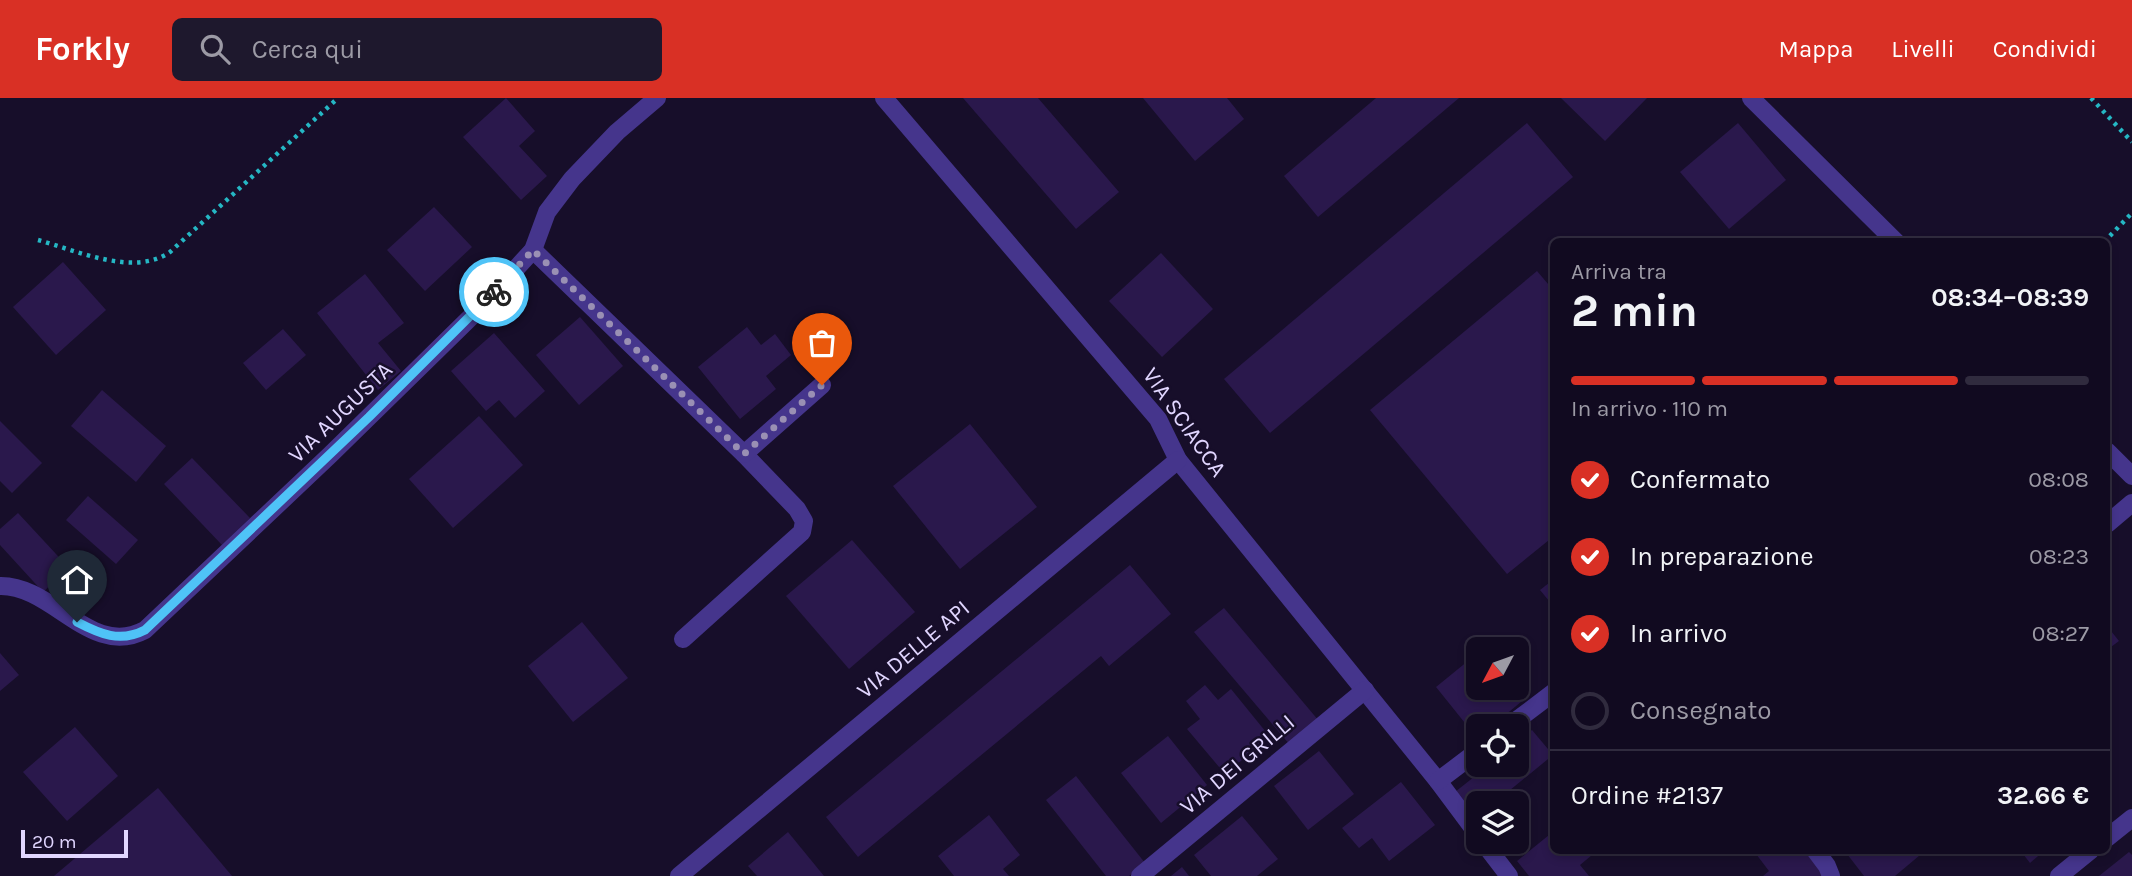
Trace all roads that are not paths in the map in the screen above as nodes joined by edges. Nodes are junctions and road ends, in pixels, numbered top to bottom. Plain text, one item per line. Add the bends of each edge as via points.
1 (657, 98) edge
2 (884, 98) edge
3 (1751, 98) edge
4 (1892, 238) edge
5 (533, 250) junction
6 (822, 385) dead end
7 (744, 454) junction
8 (2110, 454) edge
9 (1178, 460) junction
10 (2132, 476) edge
11 (2132, 503) edge
12 (2110, 521) edge
13 (0, 586) edge
14 (682, 639) dead end
15 (1365, 690) junction
16 (1550, 695) edge
17 (1525, 714) edge
18 (1466, 760) edge
19 (1438, 781) junction
20 (2132, 818) edge
21 (1466, 819) edge
22 (2110, 836) edge
23 (1492, 854) edge
24 (1818, 854) edge
25 (2086, 854) edge
26 (679, 876) edge
27 (1140, 876) edge
28 (1509, 876) edge
29 (1831, 876) edge
30 (2059, 876) edge

1 - 5 street, VIA AUGUSTA via 590,158 557,197
2 - 9 street, VIA SCIACCA via 1158,419
3 - 4 street
5 - 7 street
5 - 13 street, VIA AUGUSTA via 446,343 145,630 134,636 106,636 24,591
6 - 7 street
7 - 14 street via 797,509 804,522 802,532
8 - 10 street
9 - 15 street, VIA SCIACCA
9 - 26 street, VIA DELLE API
11 - 12 street
15 - 19 street, VIA SCIACCA
15 - 27 street, VIA DEI GRILLI
16 - 17 street
18 - 19 street
19 - 21 street, VIA SCIACCA
20 - 22 street
23 - 28 street
24 - 29 street
25 - 30 street

